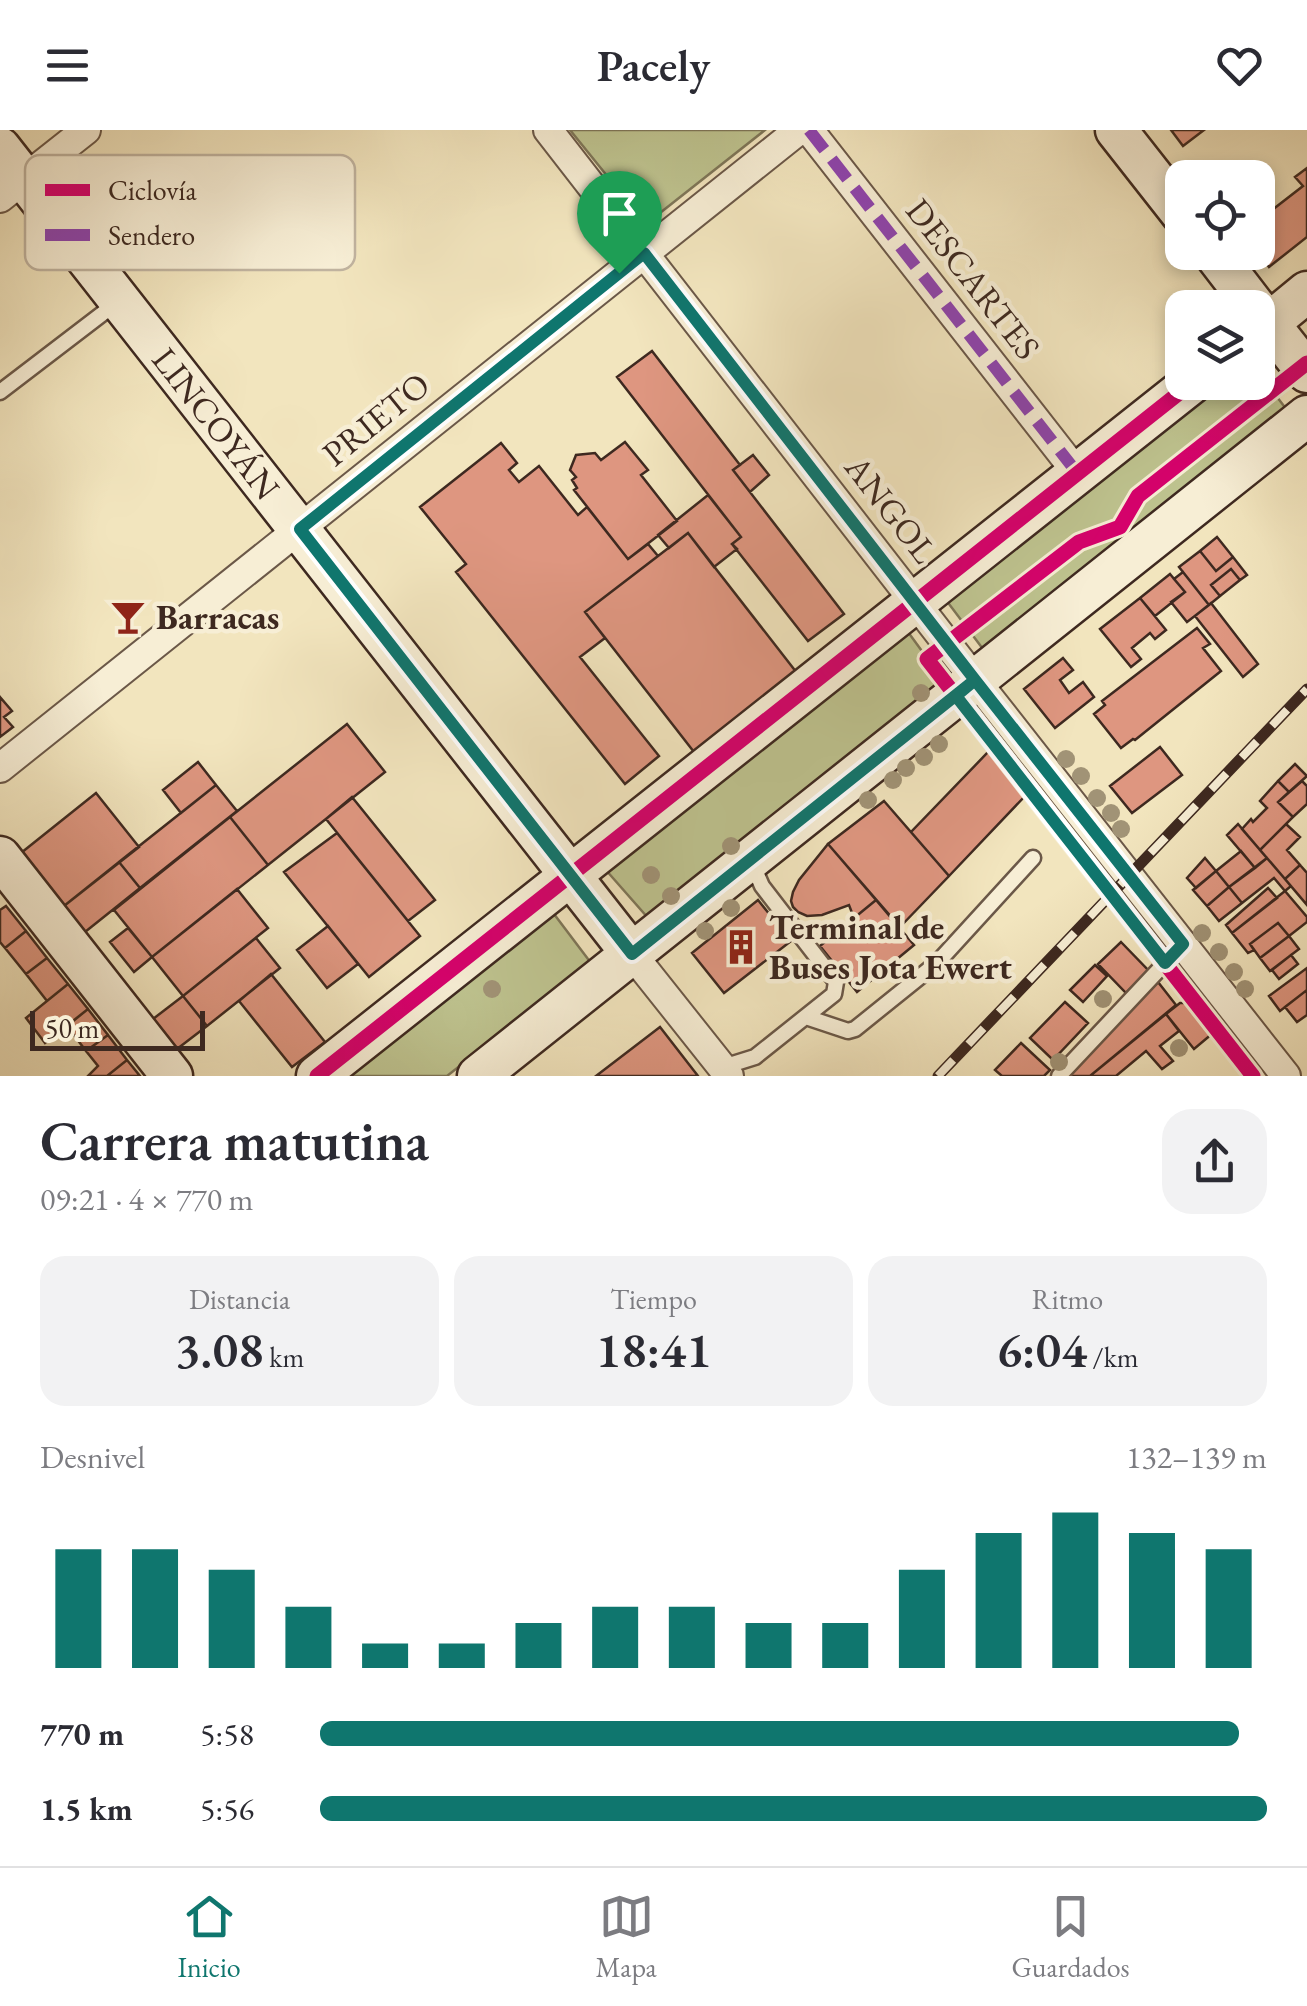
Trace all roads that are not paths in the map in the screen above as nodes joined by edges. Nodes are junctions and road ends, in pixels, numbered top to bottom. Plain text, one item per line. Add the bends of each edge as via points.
1 (86, 130) edge
2 (548, 130) edge
3 (798, 130) edge
4 (809, 130) edge
5 (1116, 130) edge
6 (43, 155) edge
7 (8, 175) edge
8 (1165, 192) edge
9 (25, 194) edge
10 (644, 253) junction
11 (93, 270) edge
12 (1307, 292) edge
13 (120, 300) junction
14 (1275, 310) edge
15 (1275, 335) edge
16 (1307, 372) edge
17 (0, 392) edge
18 (1170, 400) edge
19 (1307, 416) edge
20 (1078, 474) junction
21 (300, 529) junction
22 (916, 602) junction
23 (975, 680) junction
24 (0, 768) edge
25 (0, 857) edge
26 (1033, 858) dead end
27 (750, 860) junction
28 (571, 874) junction
29 (1183, 944) junction
30 (632, 954) junction
31 (806, 1016) junction
32 (726, 1072) edge
33 (172, 1076) edge
34 (317, 1076) edge
35 (478, 1076) edge
36 (1060, 1076) edge
37 (1286, 1076) edge

1 - 6 street
2 - 10 street, ANGOL
3 - 10 street, PRIETO
4 - 20 street, DESCARTES
5 - 8 main road
7 - 9 main road, LINCOYÁN
10 - 21 street, PRIETO
10 - 22 street, ANGOL
11 - 13 main road, LINCOYÁN
12 - 14 main road
13 - 17 lane
13 - 21 main road, LINCOYÁN
15 - 16 main road
18 - 20 main road
19 - 23 main road
20 - 22 main road
21 - 24 street, PRIETO
21 - 28 main road, LINCOYÁN
22 - 23 street, ANGOL
22 - 28 main road
23 - 27 main road
23 - 29 street, ANGOL
25 - 33 main road
26 - 31 lane via 937,963 855,1029
27 - 30 main road
27 - 31 lane via 762,886 836,982 834,994
28 - 30 main road, LINCOYÁN
28 - 34 main road
29 - 36 lane
29 - 37 street, ANGOL
30 - 32 street, LINCOYÁN
30 - 35 main road
31 - 32 lane

